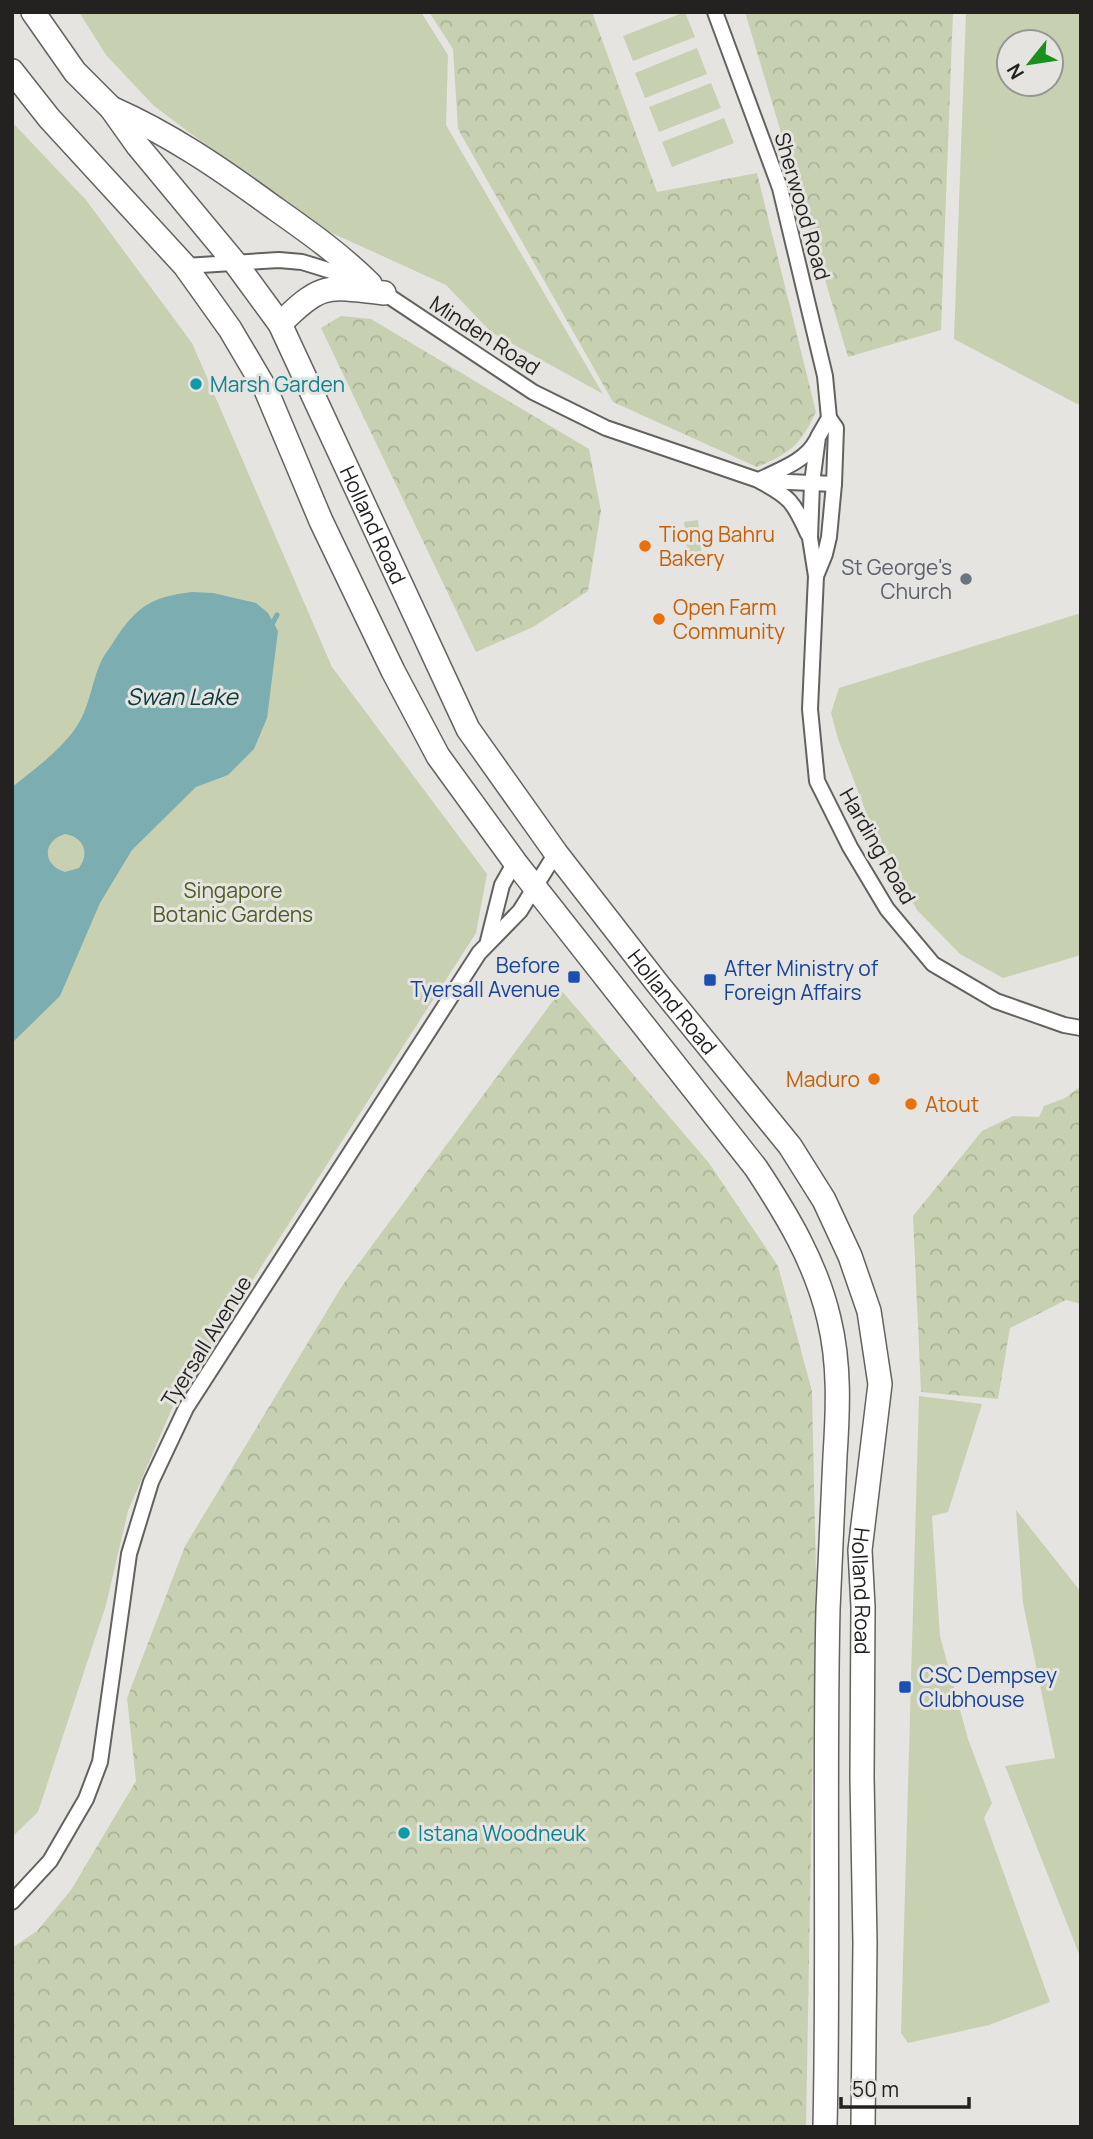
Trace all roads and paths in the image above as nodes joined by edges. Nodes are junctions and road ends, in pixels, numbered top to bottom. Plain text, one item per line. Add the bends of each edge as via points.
1 (33, 12) edge
2 (715, 12) edge
3 (12, 71) edge
4 (111, 108) junction
5 (236, 264) junction
6 (185, 266) junction
7 (377, 288) junction
8 (280, 324) junction
9 (829, 418) junction
10 (818, 437) junction
11 (758, 480) junction
12 (812, 484) junction
13 (834, 484) junction
14 (810, 538) junction
15 (816, 576) junction
16 (556, 853) junction
17 (515, 862) junction
18 (534, 886) junction
19 (487, 943) junction
20 (1081, 1028) edge
21 (864, 1817) junction
22 (827, 1826) junction
23 (12, 1902) edge
24 (825, 2127) edge
25 (863, 2127) edge

1 - 4 main road, Holland Road via 75,72
2 - 9 street, Sherwood Road via 780,188 825,376
3 - 6 main road, Holland Road via 57,128
4 - 5 main road, Holland Road
4 - 7 main road via 205,158 344,257
5 - 6 street, Minden Road
5 - 7 street, Minden Road via 302,261
5 - 8 main road, Holland Road
6 - 17 main road, Holland Road via 230,329 265,390 321,521 438,756
7 - 8 main road via 331,287 313,294
7 - 11 street, Minden Road via 534,392 606,428
8 - 16 main road, Holland Road via 468,729
9 - 10 street
9 - 13 street, Sherwood Road via 836,428
10 - 11 street via 812,449
10 - 12 street
11 - 12 street, Minden Road
11 - 14 street, Minden Road via 790,499
12 - 13 street, Minden Road
12 - 14 street, Harding Road
13 - 15 street, Harding Road via 829,537
14 - 15 street, Harding Road
15 - 20 street, Harding Road via 810,709 817,781 856,857 887,909 933,964 996,1001
16 - 18 street, Tyersall Avenue
16 - 21 main road, Holland Road via 790,1146 829,1211 869,1311 880,1384 860,1550
17 - 18 main road, Holland Road
17 - 19 street via 502,885
18 - 19 street, Tyersall Avenue via 520,911
18 - 22 main road, Holland Road via 756,1168 788,1216 814,1270 830,1320 839,1387 828,1606
19 - 23 street, Tyersall Avenue via 186,1408 151,1482 129,1554 100,1762 86,1799 56,1852
21 - 22 main road
21 - 25 main road, Holland Road
22 - 24 main road, Holland Road

